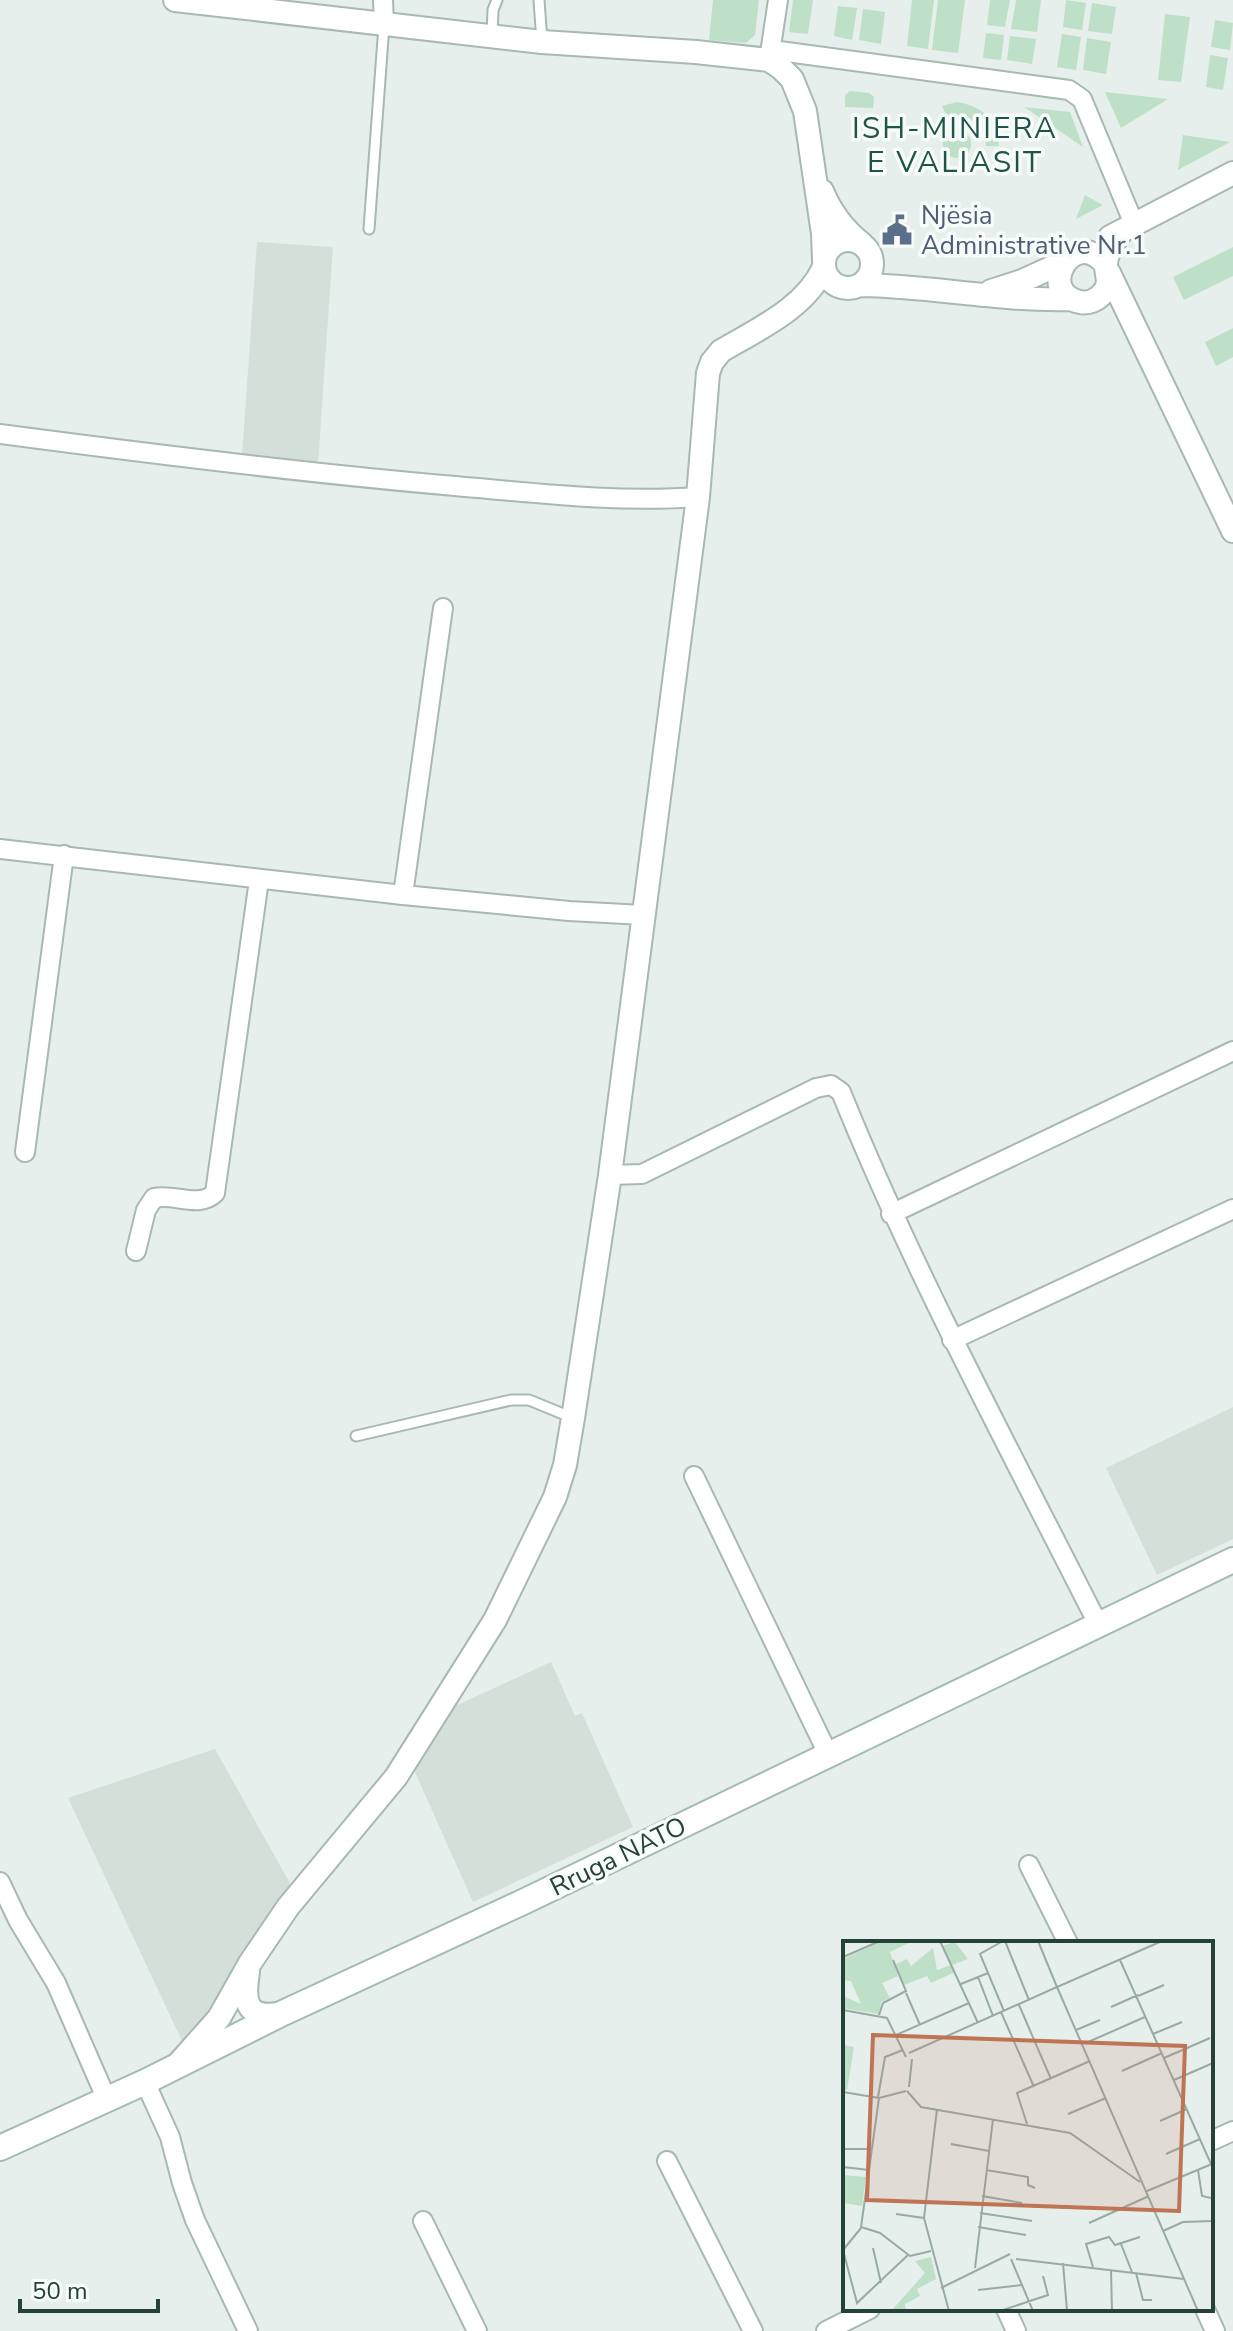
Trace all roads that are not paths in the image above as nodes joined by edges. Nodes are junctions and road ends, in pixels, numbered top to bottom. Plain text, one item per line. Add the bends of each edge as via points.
1 (175, 0) edge
2 (383, 0) edge
3 (497, 0) edge
4 (539, 0) edge
5 (778, 0) edge
6 (230, 4) edge
7 (384, 25) junction
8 (492, 36) junction
9 (542, 42) junction
10 (770, 55) junction
11 (814, 172) junction
12 (1233, 173) edge
13 (1128, 228) junction
14 (369, 229) dead end
15 (866, 248) junction
16 (1070, 258) junction
17 (824, 263) junction
18 (1107, 269) junction
19 (853, 287) junction
20 (928, 287) junction
21 (982, 293) junction
22 (1078, 301) junction
23 (778, 316) junction
24 (1129, 316) junction
25 (0, 434) edge
26 (698, 497) junction
27 (1233, 531) edge
28 (443, 608) dead end
29 (0, 849) edge
30 (64, 855) junction
31 (259, 880) junction
32 (403, 895) junction
33 (643, 915) junction
34 (1233, 1051) edge
35 (25, 1152) dead end
36 (610, 1175) junction
37 (1233, 1209) edge
38 (891, 1214) junction
39 (136, 1251) dead end
40 (952, 1340) junction
41 (573, 1418) junction
42 (356, 1436) dead end
43 (694, 1476) dead end
44 (1233, 1560) edge
45 (1098, 1624) junction
46 (828, 1754) junction
47 (1029, 1865) dead end
48 (0, 1882) edge
49 (1067, 1941) edge
50 (250, 1963) junction
51 (283, 2013) junction
52 (176, 2067) junction
53 (145, 2082) junction
54 (107, 2100) junction
55 (1233, 2131) edge
56 (1213, 2140) edge
57 (0, 2148) edge
58 (667, 2161) dead end
59 (423, 2221) dead end
60 (866, 2311) edge
61 (1007, 2311) edge
62 (1206, 2311) edge
63 (248, 2331) edge
64 (477, 2331) edge
65 (753, 2331) edge
66 (826, 2331) edge
67 (1016, 2331) edge
68 (1215, 2331) edge

1 - 6 street
2 - 7 street
3 - 8 lane
4 - 9 lane
5 - 10 street
6 - 7 street
7 - 8 street
7 - 14 lane
8 - 9 street
9 - 10 street
10 - 11 street via 799,92
10 - 13 street via 1069,90 1082,99
11 - 15 street via 843,227
11 - 17 street
12 - 13 street
13 - 16 street
13 - 18 street via 1114,242
15 - 17 street via 855,241 839,241
15 - 19 street via 871,273
15 - 20 street via 906,279
16 - 18 street via 1094,254
16 - 21 street
16 - 22 street via 1059,278 1064,293
17 - 19 street via 831,281
17 - 23 street via 804,298
18 - 22 street via 1101,296
18 - 24 street
19 - 20 street
19 - 23 street
20 - 21 street
21 - 22 street
22 - 24 street
23 - 26 street via 712,362
24 - 27 street
25 - 26 street via 424,483 586,497
26 - 33 street
28 - 32 street
29 - 30 street
30 - 31 street
30 - 35 street
31 - 32 street
31 - 39 street via 215,1193 199,1201 154,1198
32 - 33 street
33 - 36 street
34 - 38 street
36 - 38 street via 642,1174 831,1085 841,1092
36 - 41 street
37 - 40 street
38 - 40 street
40 - 45 street
41 - 42 lane via 529,1400 511,1400
41 - 50 street via 555,1497 495,1620 396,1777 288,1907
43 - 46 street
44 - 45 main road, Rruga NATO
45 - 46 main road, Rruga NATO
46 - 51 main road, Rruga NATO
47 - 49 street
48 - 54 street via 56,1983
50 - 51 street via 244,1994 251,2009 265,2017
50 - 52 street via 219,2018
51 - 52 main road, Rruga NATO
52 - 53 main road, Rruga NATO
53 - 54 main road, Rruga NATO
53 - 63 street via 170,2137 195,2220
54 - 57 main road, Rruga NATO
55 - 56 street
58 - 65 street
59 - 64 street
60 - 66 street
61 - 67 street
62 - 68 street

